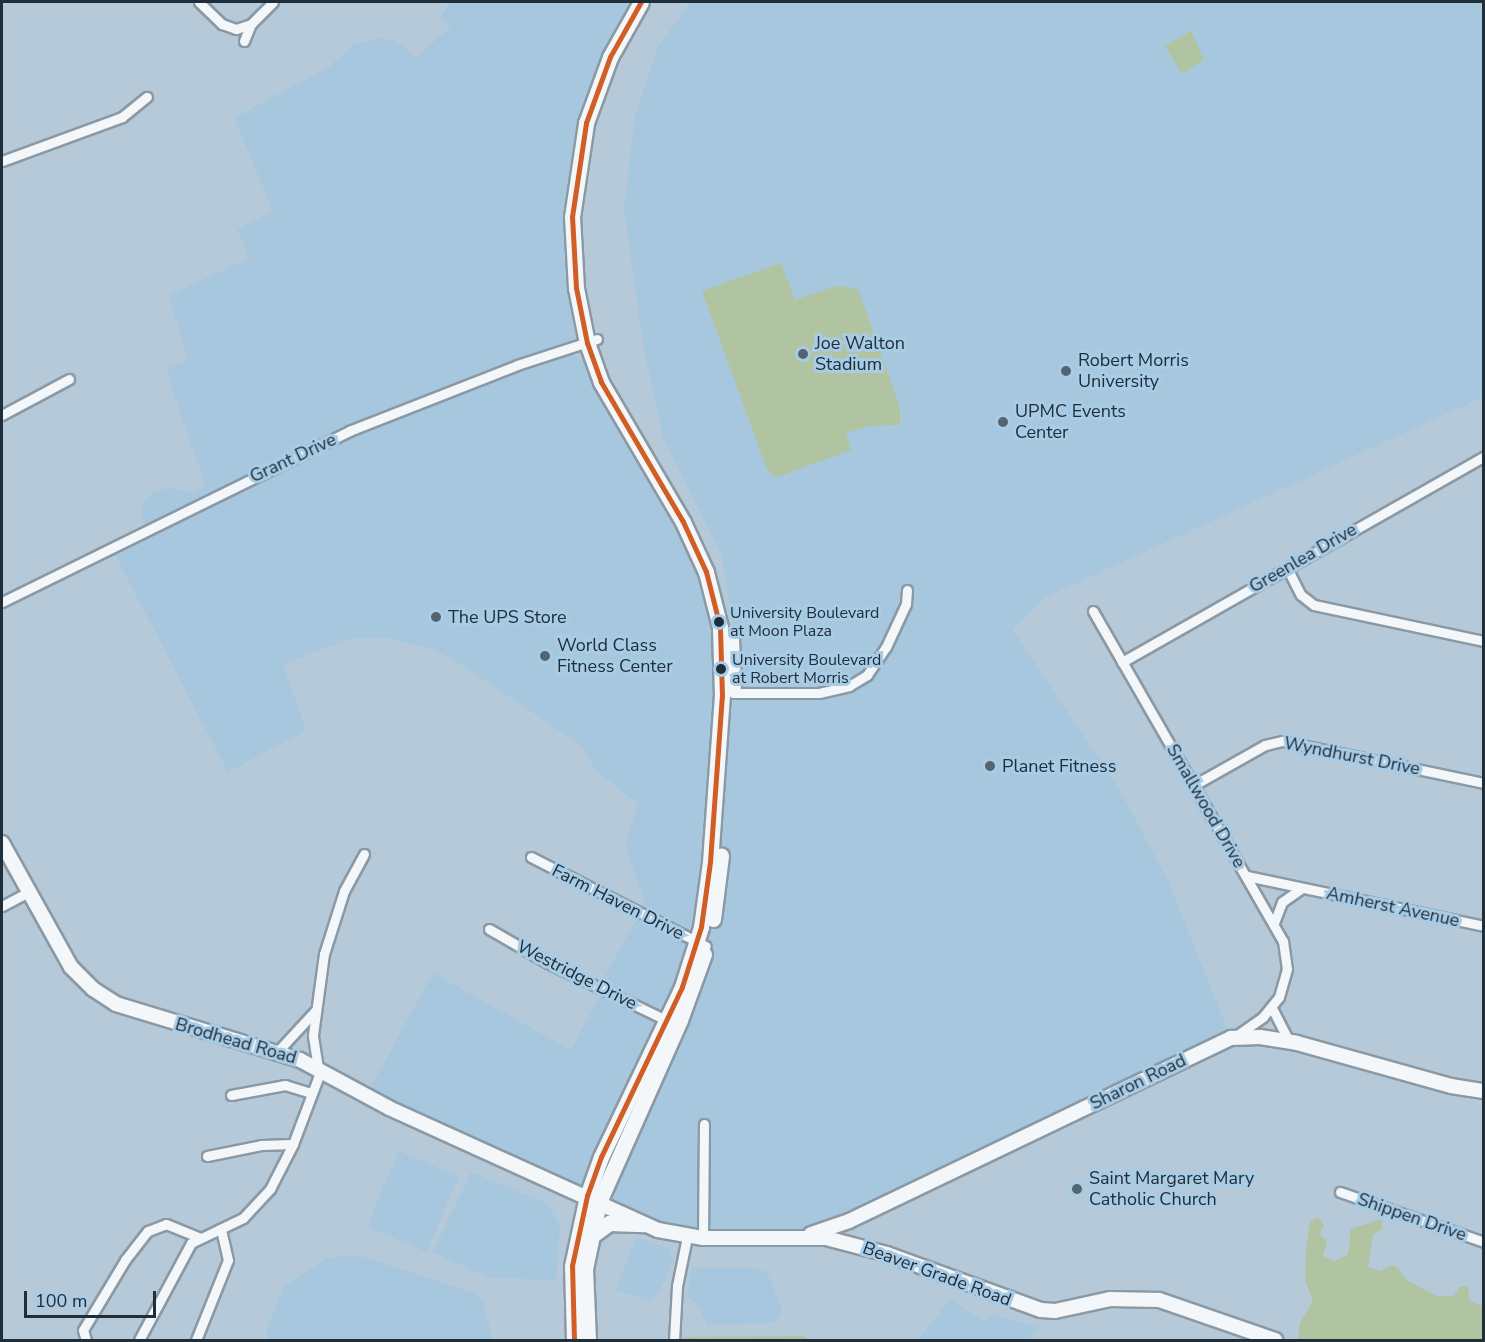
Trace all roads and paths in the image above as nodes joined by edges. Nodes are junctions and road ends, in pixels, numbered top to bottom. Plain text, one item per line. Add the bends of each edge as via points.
1 (199, 2) edge
2 (273, 2) edge
3 (641, 2) edge
4 (653, 2) edge
5 (251, 24) junction
6 (244, 41) dead end
7 (147, 98) dead end
8 (2, 161) edge
9 (592, 341) junction
10 (69, 379) dead end
11 (2, 415) edge
12 (1484, 456) edge
13 (1287, 568) junction
14 (907, 590) dead end
15 (2, 602) edge
16 (1093, 610) dead end
17 (1484, 641) edge
18 (1122, 663) junction
19 (733, 693) junction
20 (1484, 783) edge
21 (1194, 785) junction
22 (2, 843) edge
23 (364, 854) dead end
24 (531, 857) dead end
25 (1247, 876) junction
26 (1302, 888) junction
27 (28, 892) junction
28 (2, 906) edge
29 (1274, 923) junction
30 (1484, 926) edge
31 (489, 928) dead end
32 (701, 944) junction
33 (1272, 1008) junction
34 (315, 1011) junction
35 (666, 1020) junction
36 (1231, 1038) junction
37 (1289, 1042) junction
38 (278, 1051) junction
39 (319, 1069) junction
40 (1484, 1091) edge
41 (312, 1093) junction
42 (231, 1095) dead end
43 (704, 1124) dead end
44 (293, 1144) junction
45 (207, 1156) dead end
46 (1341, 1192) dead end
47 (593, 1199) junction
48 (644, 1224) junction
49 (221, 1229) junction
50 (810, 1235) junction
51 (199, 1237) junction
52 (590, 1237) junction
53 (687, 1237) junction
54 (703, 1238) junction
55 (1484, 1242) edge
56 (86, 1341) edge
57 (139, 1341) edge
58 (196, 1341) edge
59 (573, 1341) edge
60 (588, 1341) edge
61 (674, 1341) edge
62 (1275, 1341) edge

1 - 5 street via 222,24 236,29
2 - 5 street
3 - 9 main road via 602,77 577,171 573,264
4 - 9 main road via 606,93 586,174 582,250
5 - 6 street
7 - 8 street via 122,117
9 - 15 street, Grant Drive via 349,431
9 - 19 main road via 619,398 691,516 716,567 729,622
9 - 32 main road via 618,416 692,538 706,572 720,627 723,680
10 - 11 street
12 - 13 street, Greenlea Drive
13 - 17 street via 1301,595 1314,605
13 - 18 street, Greenlea Drive
14 - 19 street via 906,604 886,647 867,675 849,686 819,693
16 - 18 street, Smallwood Drive
18 - 21 street, Smallwood Drive
19 - 32 main road via 718,890
20 - 21 street, Wyndhurst Drive via 1283,741 1265,745
21 - 25 street, Smallwood Drive
22 - 27 main road, Brodhead Road
23 - 34 street via 332,924
24 - 32 street, Farm Haven Drive
25 - 26 street, Amherst Avenue
25 - 29 street, Smallwood Drive
26 - 29 street, Amherst Avenue via 1282,902
26 - 30 street, Amherst Avenue
27 - 28 street
27 - 38 main road, Brodhead Road via 71,967 102,996 138,1013
29 - 33 street, Smallwood Drive via 1283,941 1287,969
31 - 35 street, Westridge Drive via 548,963
32 - 35 main road
32 - 47 main road via 680,1020
33 - 36 street, Smallwood Drive
33 - 37 street
34 - 38 street
34 - 39 street via 313,1042
35 - 47 main road via 601,1156
36 - 37 main road, Sharon Road
36 - 50 main road, Sharon Road via 849,1221
37 - 40 main road, Sharon Road via 1451,1086
38 - 39 main road, Brodhead Road
39 - 41 street
39 - 47 main road, Brodhead Road via 388,1108
41 - 42 street via 278,1085
41 - 44 street
43 - 54 street
44 - 45 street via 261,1145
44 - 49 street via 264,1197 243,1218
46 - 55 street, Shippen Drive
47 - 48 main road, Beaver Grade Road
47 - 52 main road
47 - 59 main road via 572,1266
48 - 52 main road via 609,1223
48 - 53 main road, Beaver Grade Road
49 - 51 street
49 - 58 street via 228,1260
50 - 54 main road, Beaver Grade Road
50 - 62 main road, Beaver Grade Road via 887,1254 1041,1310 1055,1311 1110,1299 1159,1300
51 - 56 street via 166,1224 148,1232 125,1260 83,1330
51 - 57 street via 189,1247
52 - 60 main road via 585,1269
53 - 54 main road, Beaver Grade Road
53 - 61 street via 677,1286

